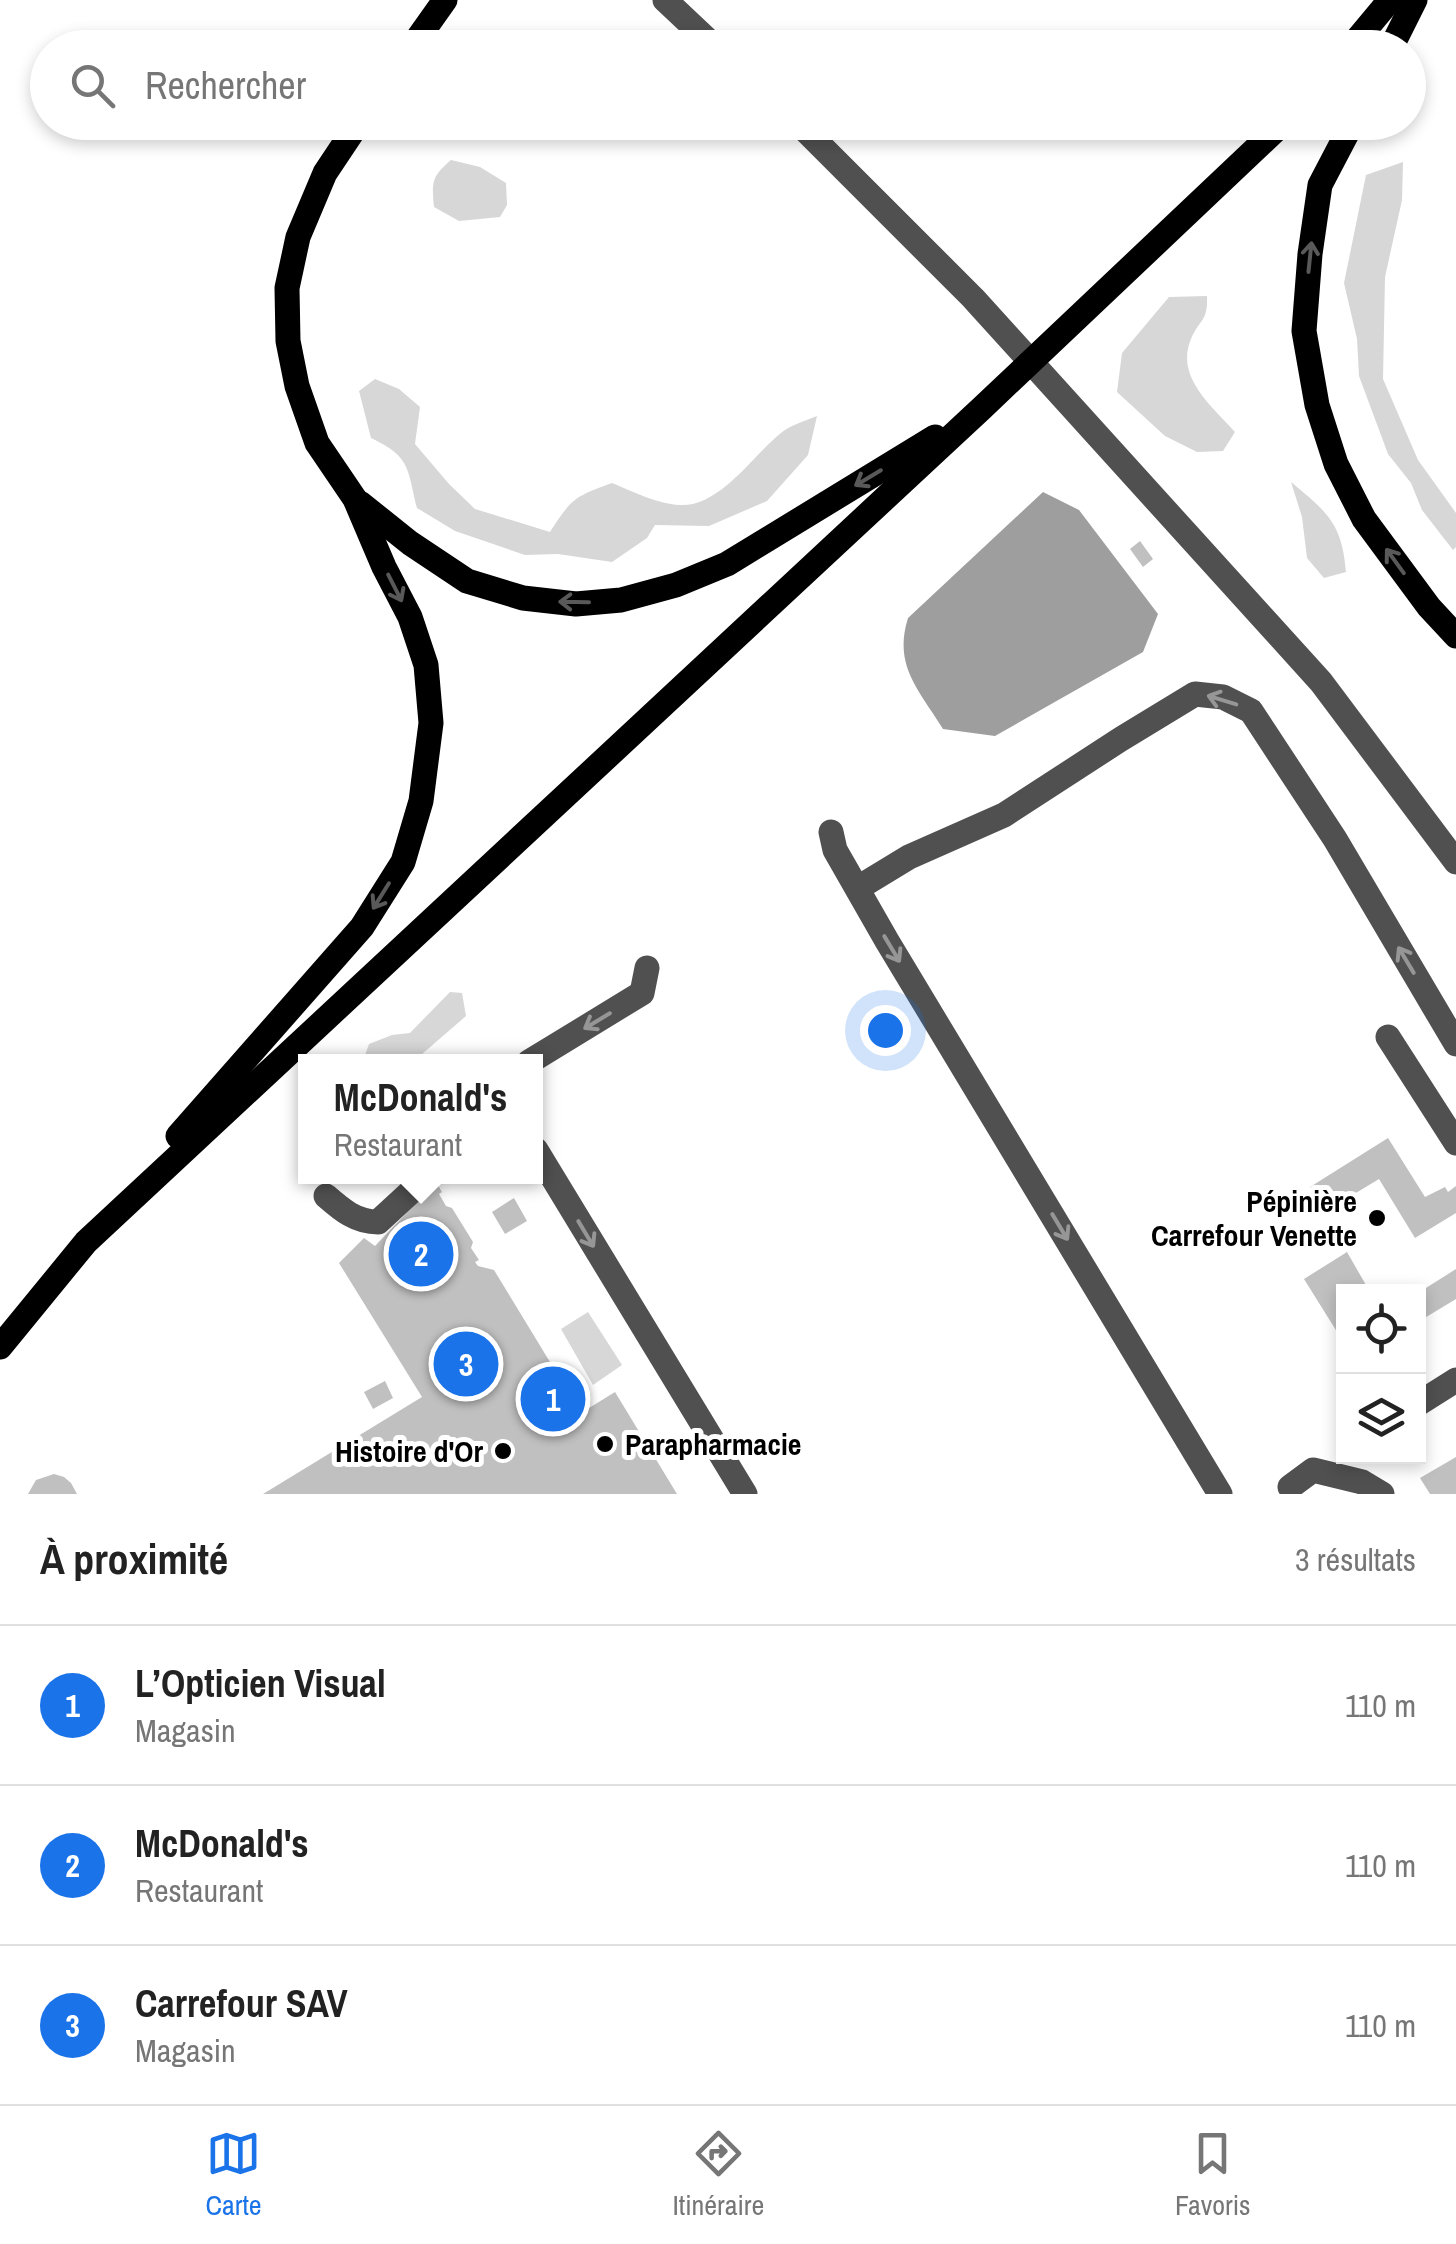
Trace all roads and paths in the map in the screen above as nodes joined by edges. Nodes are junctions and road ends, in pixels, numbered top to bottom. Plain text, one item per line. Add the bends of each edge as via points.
1 (445, 0) edge
2 (665, 0) edge
3 (1390, 0) edge
4 (1414, 0) edge
5 (424, 30) edge
6 (697, 30) edge
7 (1365, 30) edge
8 (1400, 30) edge
9 (347, 140) edge
10 (815, 140) edge
11 (1265, 140) edge
12 (1344, 140) edge
13 (982, 408) junction
14 (354, 499) junction
15 (1456, 636) edge
16 (831, 832) dead end
17 (1456, 862) edge
18 (858, 888) junction
19 (647, 968) dead end
20 (1388, 1037) dead end
21 (1456, 1044) edge
22 (542, 1054) edge
23 (1456, 1142) edge
24 (543, 1162) edge
25 (419, 1184) edge
26 (326, 1196) dead end
27 (86, 1242) junction
28 (0, 1348) edge
29 (1456, 1380) edge
30 (1426, 1399) edge
31 (1290, 1487) dead end
32 (1208, 1488) edge
33 (745, 1494) edge
34 (1382, 1494) edge

1 - 5 main road
2 - 6 street
3 - 7 main road
4 - 8 main road
9 - 14 main road via 325,172 286,288 297,386 317,443
10 - 17 street via 973,298 1322,682
11 - 13 main road
15 -> 12 main road via 1364,519 1317,405 1304,331 1310,254 1320,186
13 -> 14 main road via 727,564 621,600 523,598 467,581
13 - 27 main road
14 -> 27 main road via 426,665 432,723 421,801 402,862 362,926
16 - 18 street
21 -> 18 street via 1251,712 1223,697 1195,694 1004,815
18 -> 32 street
19 -> 22 street via 642,993
20 - 23 street
24 -> 33 street
25 - 26 street via 378,1222 345,1212
27 - 28 main road
29 - 30 street
31 - 34 street via 1313,1470

